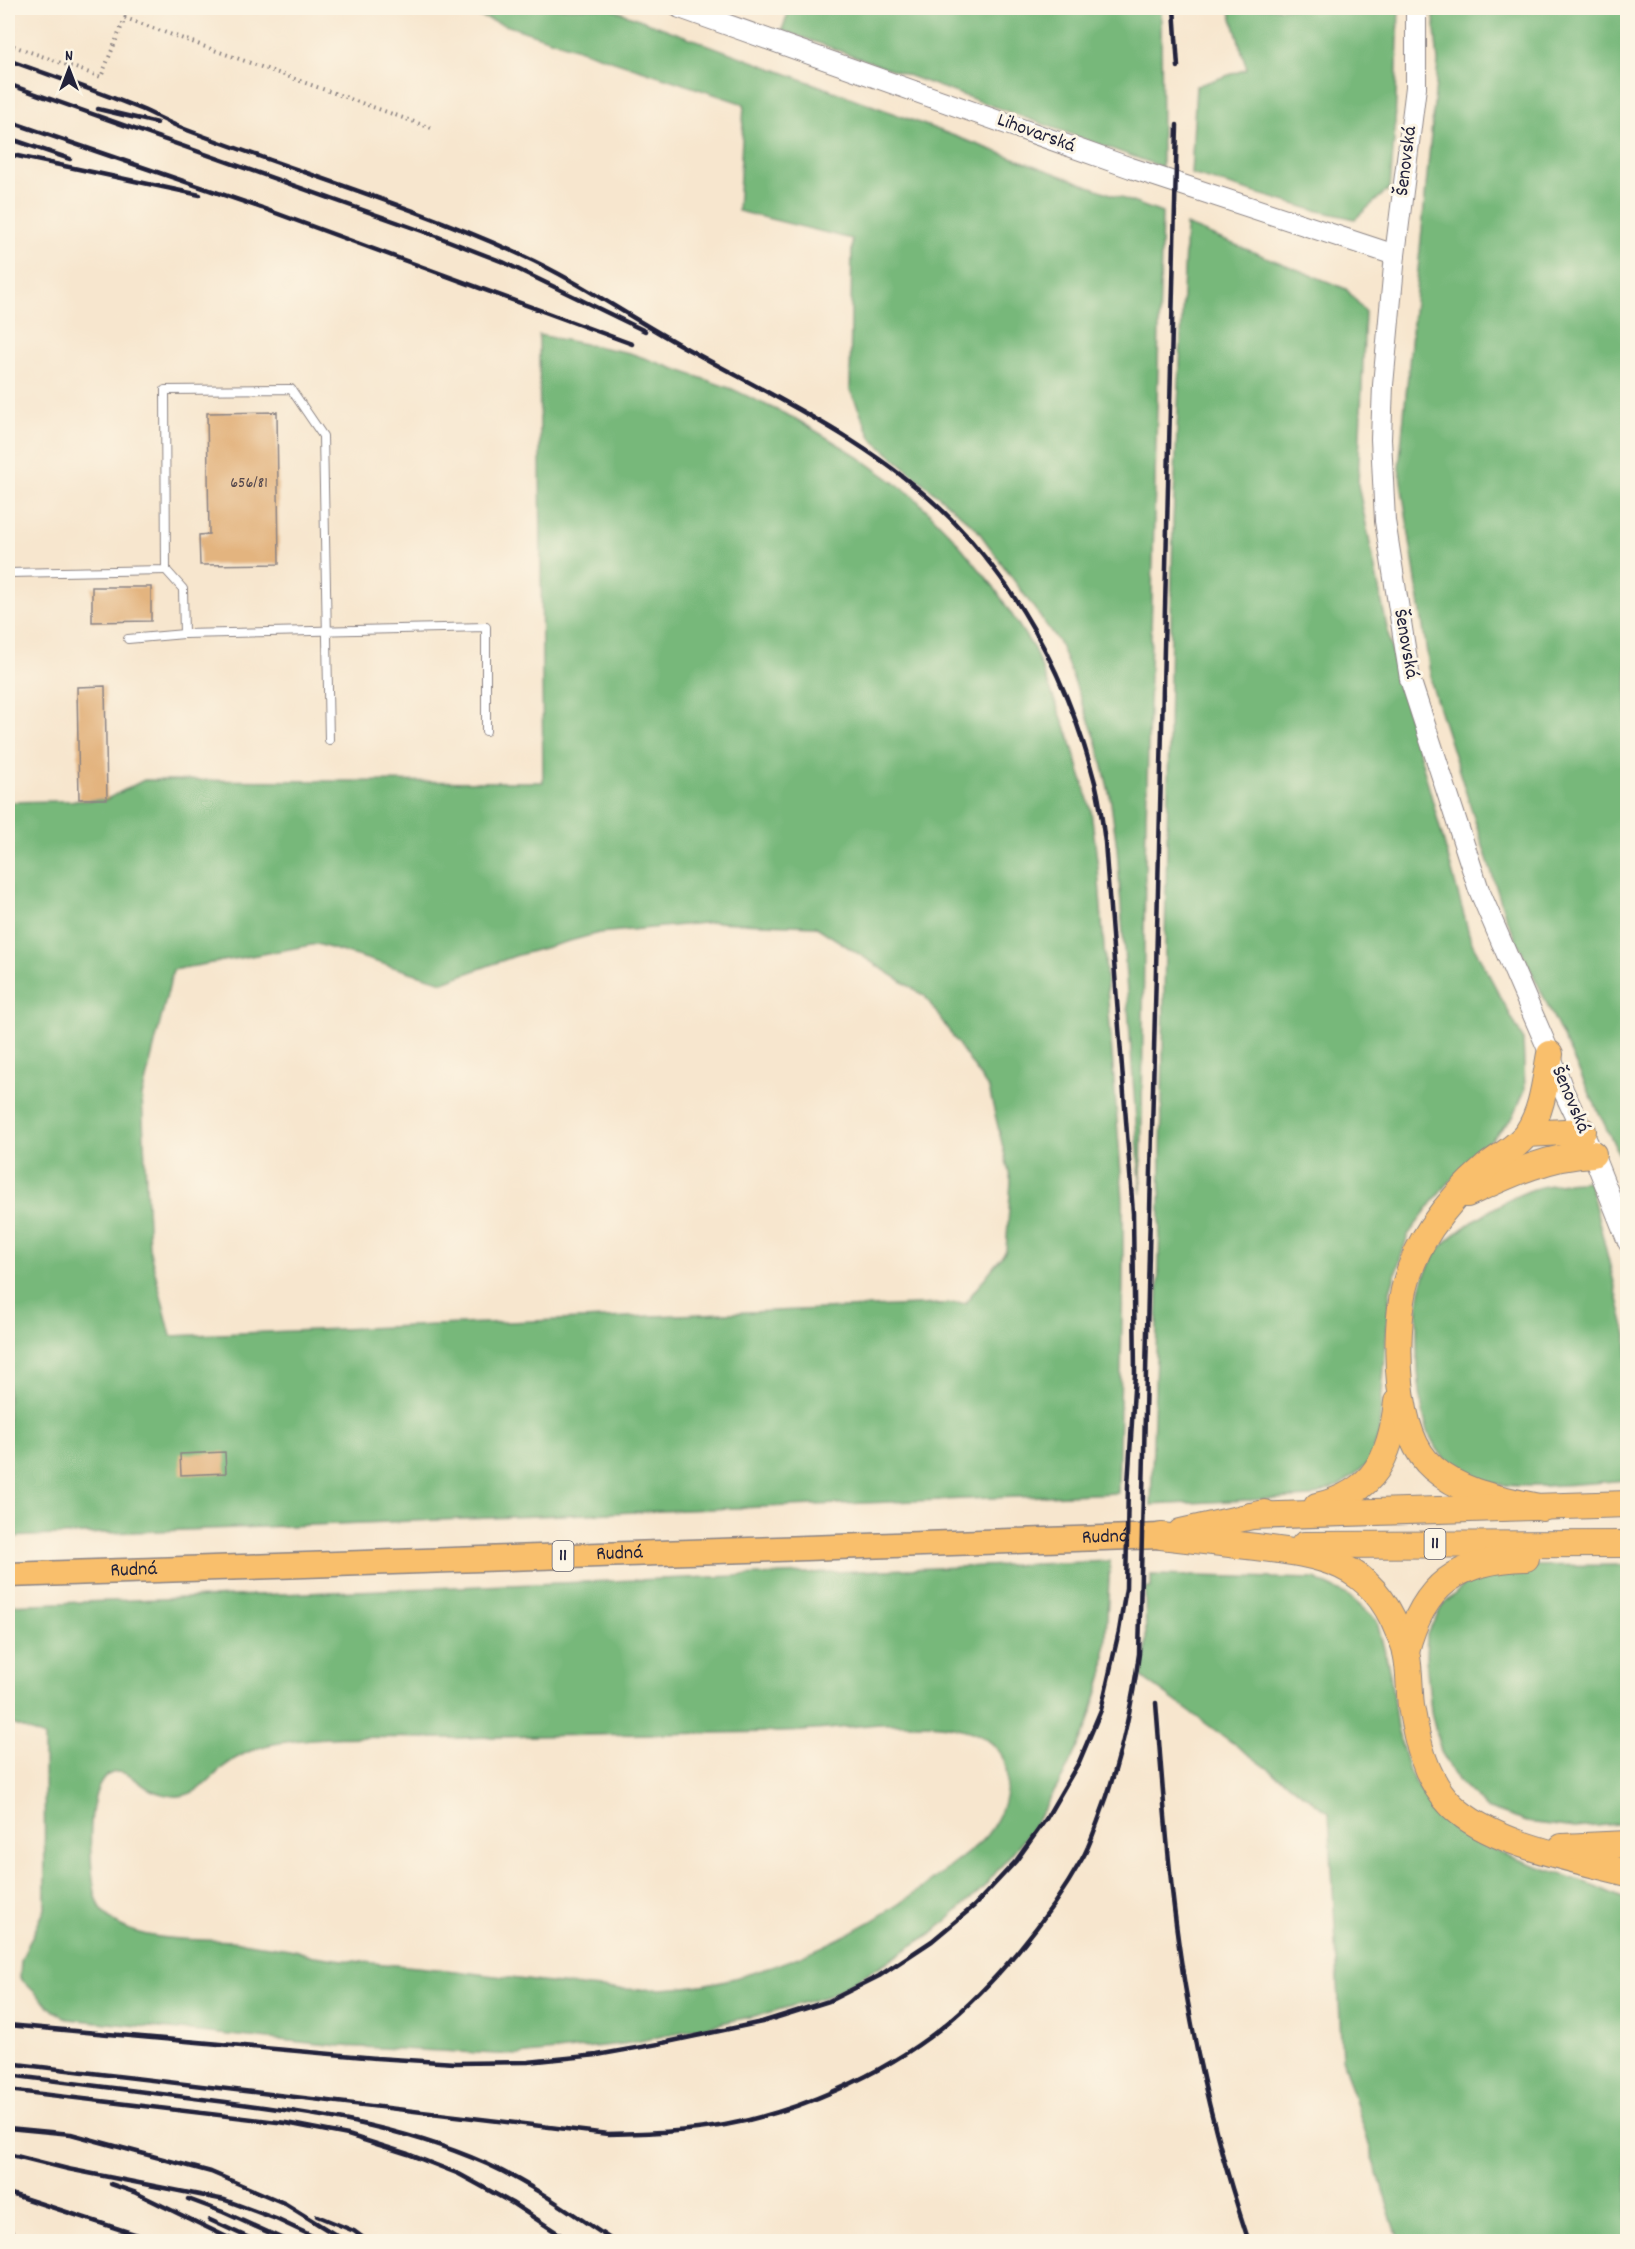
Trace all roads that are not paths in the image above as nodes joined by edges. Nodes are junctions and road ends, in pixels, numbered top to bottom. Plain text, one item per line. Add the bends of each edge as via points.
1 (680, 8) edge
2 (1416, 8) edge
3 (1395, 255) junction
4 (166, 570) junction
5 (8, 573) edge
6 (327, 631) junction
7 (184, 634) junction
8 (128, 639) dead end
9 (486, 731) dead end
10 (329, 740) dead end
11 (1550, 1054) junction
12 (1527, 1134) junction
13 (1588, 1142) junction
14 (1453, 1201) junction
15 (1628, 1242) edge
16 (1400, 1375) junction
17 (1621, 1505) edge
18 (1543, 1508) junction
19 (1251, 1516) junction
20 (1161, 1536) junction
21 (1618, 1544) edge
22 (1253, 1546) junction
23 (8, 1575) edge
24 (1406, 1651) junction
25 (1628, 1844) edge
26 (1536, 1848) junction
27 (1628, 1873) edge

1 - 3 street, Lihovarská via 1131,168
2 - 3 street, Šenovská via 1416,87
3 - 11 street, Šenovská via 1381,439 1385,521 1410,679 1479,890
4 - 5 lane
4 - 6 lane via 165,390 291,389 323,436
4 - 7 lane via 183,589
6 - 7 lane
6 - 9 lane via 486,627
6 - 10 lane
7 - 8 lane
11 - 12 highway via 1541,1099
11 - 13 street, Šenovská
12 - 13 highway
12 - 14 highway
13 - 14 highway via 1570,1155 1536,1165
13 - 15 street, Šenovská
14 - 16 highway via 1424,1239 1410,1269 1400,1323
16 - 18 highway via 1407,1425 1427,1463 1461,1488
16 - 19 highway via 1392,1435 1382,1462 1371,1476 1346,1496 1320,1506
17 - 18 highway, 11
18 - 19 highway, 11
19 - 20 highway, 11
20 - 22 highway, 11
20 - 23 main road, Rudná / 11
21 - 22 highway, 11
21 - 24 highway via 1587,1557 1513,1558 1461,1570 1427,1601 1414,1624
22 - 24 highway via 1305,1553 1344,1567 1367,1582 1385,1604
24 - 26 highway via 1415,1733 1423,1760 1439,1788 1451,1805 1470,1820
25 - 26 highway
26 - 27 highway

